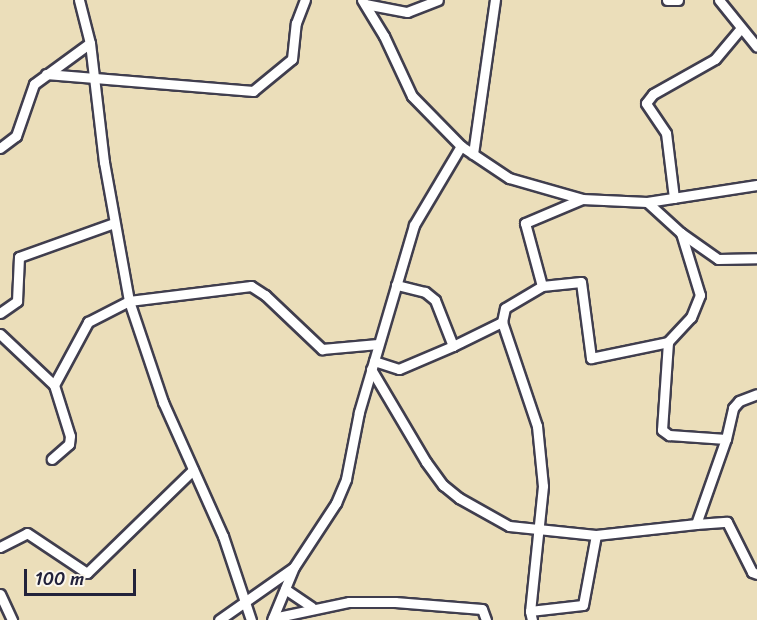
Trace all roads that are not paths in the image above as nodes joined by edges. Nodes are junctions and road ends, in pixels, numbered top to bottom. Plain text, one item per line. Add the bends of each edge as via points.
1 (79, 0) edge
2 (305, 0) edge
3 (438, 0) edge
4 (495, 0) edge
5 (667, 0) edge
6 (678, 0) edge
7 (363, 2) edge
8 (723, 2) edge
9 (740, 29) junction
10 (90, 43) junction
11 (757, 47) edge
12 (46, 74) junction
13 (95, 78) junction
14 (460, 146) junction
15 (0, 148) edge
16 (473, 154) junction
17 (757, 185) edge
18 (674, 198) junction
19 (582, 199) junction
20 (647, 202) junction
21 (114, 223) junction
22 (681, 233) junction
23 (757, 258) edge
24 (396, 285) junction
25 (542, 286) junction
26 (129, 301) junction
27 (0, 313) edge
28 (502, 322) junction
29 (0, 334) edge
30 (668, 342) junction
31 (378, 344) junction
32 (453, 346) junction
33 (373, 365) junction
34 (54, 385) junction
35 (757, 394) edge
36 (726, 439) junction
37 (52, 459) dead end
38 (193, 470) junction
39 (696, 524) junction
40 (541, 530) junction
41 (596, 535) junction
42 (0, 547) edge
43 (294, 567) junction
44 (757, 574) edge
45 (285, 589) junction
46 (0, 594) edge
47 (245, 603) junction
48 (312, 607) junction
49 (531, 616) edge
50 (7, 617) edge
51 (272, 619) edge
52 (219, 620) edge
53 (251, 620) edge
54 (486, 620) edge

1 - 10 street
2 - 13 street via 296,23 292,59 253,91
3 - 7 street via 407,12
4 - 16 street
5 - 6 street
7 - 14 street via 384,36 405,86
8 - 9 street
9 - 11 street
9 - 18 street via 715,59 653,94 646,102 666,133
10 - 12 street
10 - 13 street
12 - 13 street
12 - 15 street via 30,91 16,136
13 - 21 street
14 - 16 street
14 - 24 street via 414,225
16 - 19 street via 509,178
17 - 18 street
18 - 20 street
19 - 20 street
19 - 25 street via 525,224
20 - 22 street
21 - 26 street
21 - 27 street via 19,257 17,302
22 - 23 street via 718,259
22 - 30 street via 700,300
24 - 31 street
24 - 32 street via 425,292 435,300
25 - 28 street via 505,308
25 - 30 street via 581,282 591,358
26 - 31 street via 250,286 265,295 322,349
26 - 34 street via 88,322
26 - 38 street via 163,402
28 - 32 street
28 - 40 street via 537,426 543,486
29 - 34 street
30 - 36 street via 662,430 669,435
31 - 33 street
32 - 33 street via 399,369
33 - 40 street via 443,485 509,526
33 - 43 street via 346,479 336,503
34 - 37 street via 70,436 69,444
35 - 36 street via 735,404
36 - 39 street
38 - 42 street via 87,573 27,533
38 - 47 street via 223,536
39 - 41 street
39 - 44 street via 726,522 752,572
40 - 41 street
40 - 49 street
41 - 49 street via 583,606
43 - 45 street
43 - 47 street
45 - 48 street
45 - 51 street
46 - 50 street
47 - 52 street
47 - 53 street
48 - 51 street
48 - 54 street via 395,602 469,607 482,609

